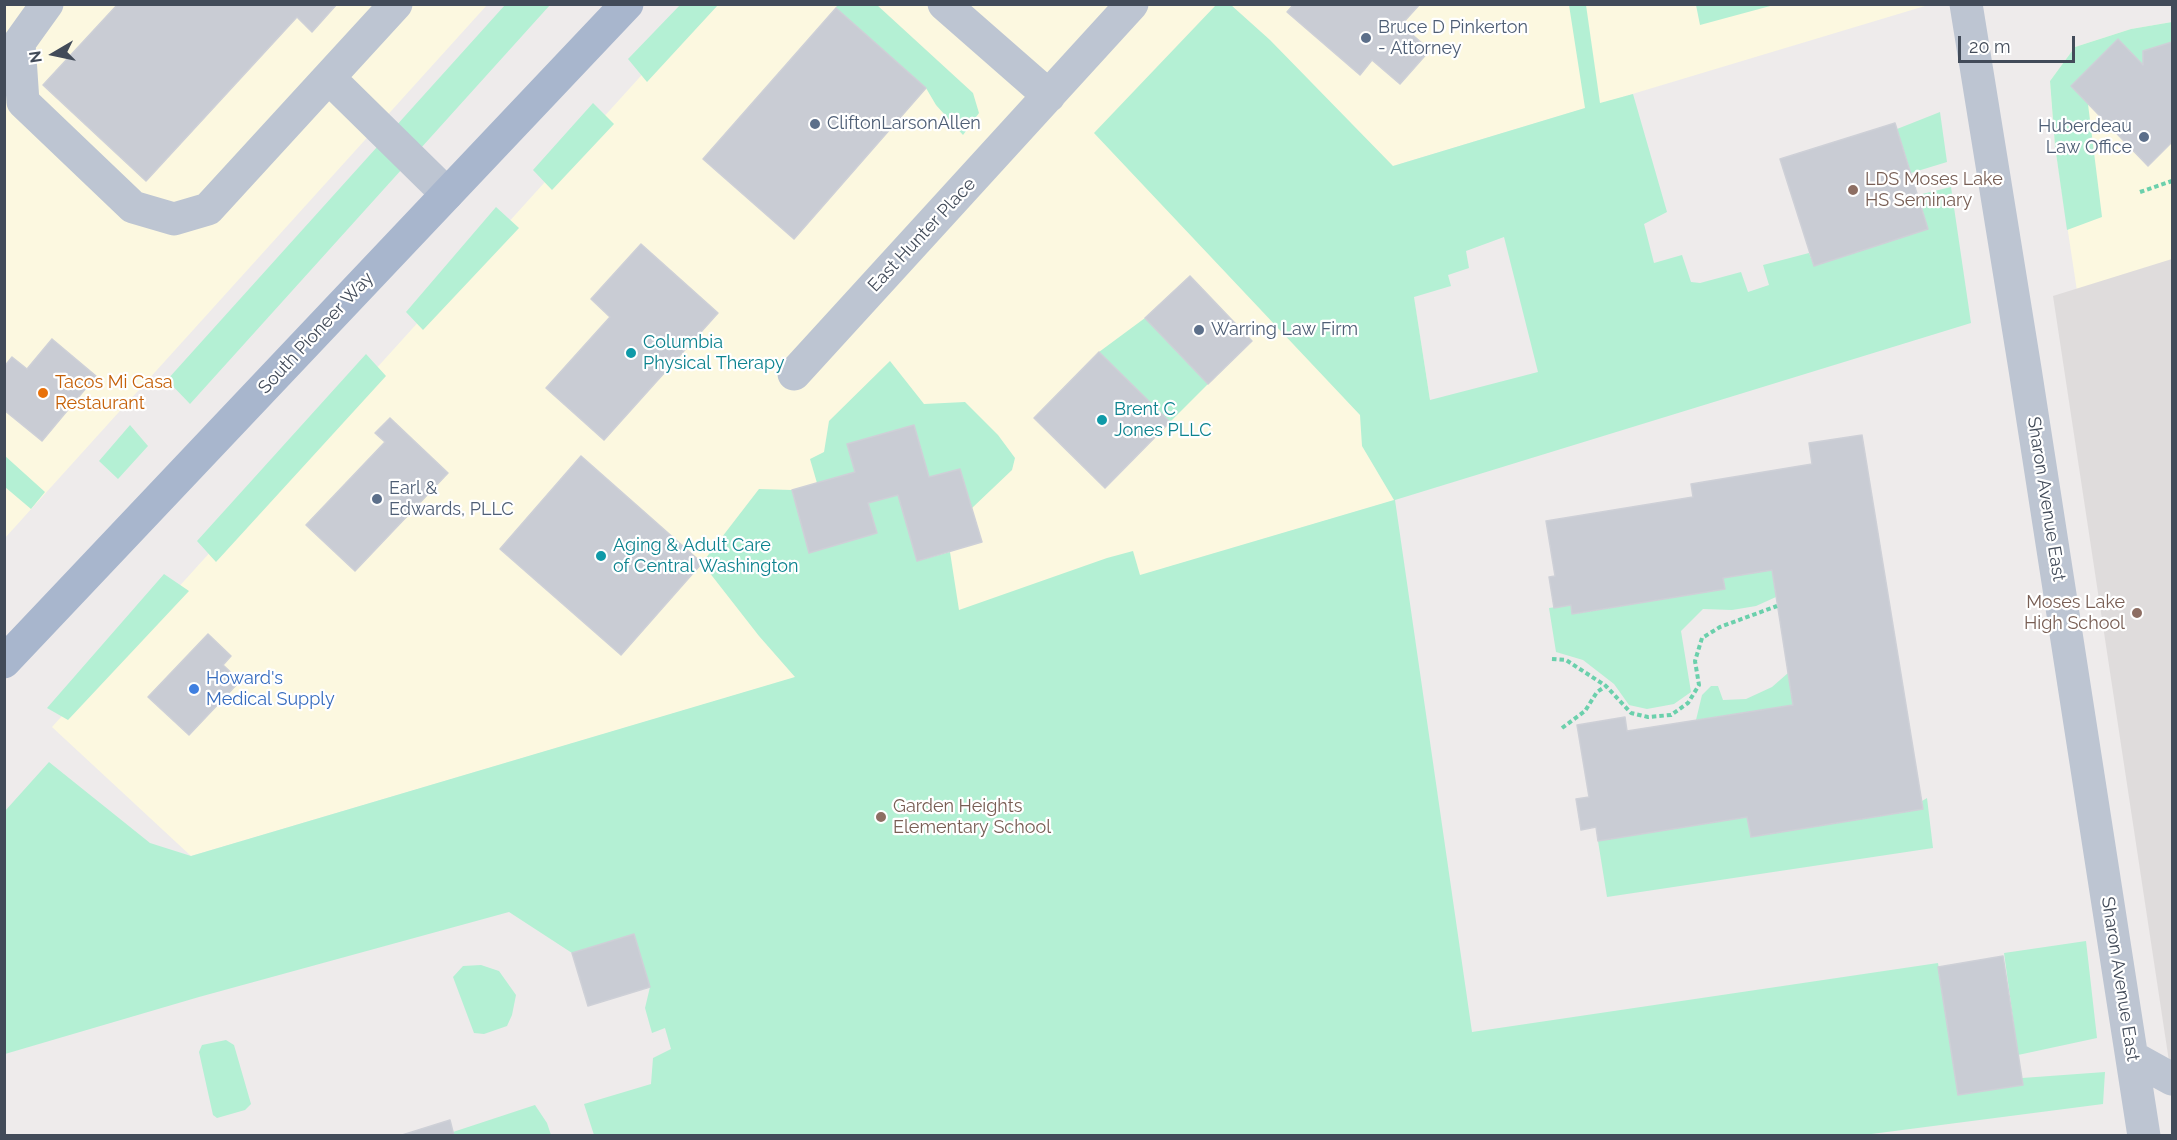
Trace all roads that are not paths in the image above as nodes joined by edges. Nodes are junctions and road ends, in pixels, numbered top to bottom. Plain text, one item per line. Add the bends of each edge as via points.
1 (47, 4) edge
2 (396, 4) edge
3 (627, 4) edge
4 (944, 4) edge
5 (1132, 4) edge
6 (1966, 4) edge
7 (329, 78) junction
8 (1049, 96) junction
9 (447, 194) junction
10 (794, 374) dead end
11 (4, 662) edge
12 (2132, 1058) junction
13 (2172, 1078) edge
14 (2144, 1136) edge

1 - 7 street via 19,43 23,102 133,207 174,219 208,209
2 - 7 street
3 - 9 main road, South Pioneer Way
4 - 8 street
5 - 8 street, East Hunter Place
6 - 12 street, Sharon Avenue East
7 - 9 street
8 - 10 street, East Hunter Place
9 - 11 main road, South Pioneer Way
12 - 13 street
12 - 14 street, Sharon Avenue East

